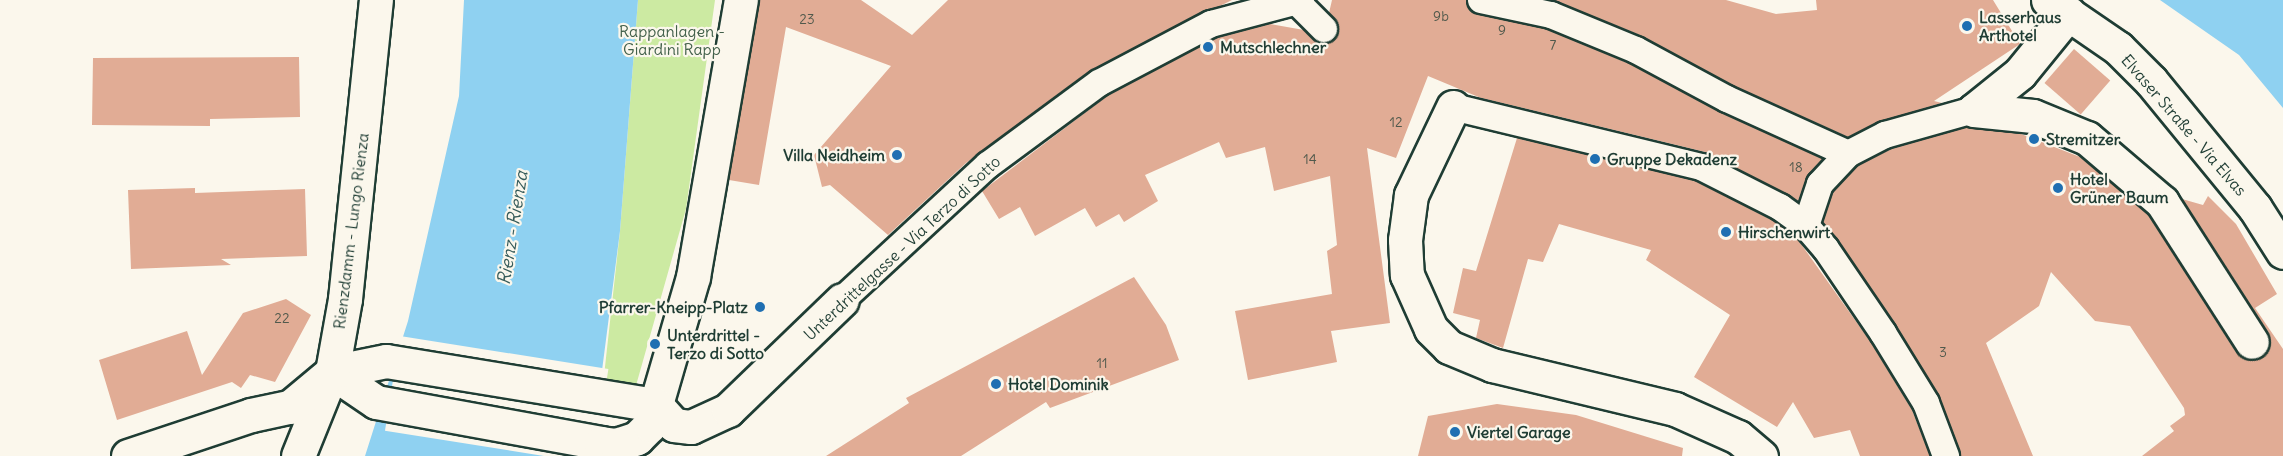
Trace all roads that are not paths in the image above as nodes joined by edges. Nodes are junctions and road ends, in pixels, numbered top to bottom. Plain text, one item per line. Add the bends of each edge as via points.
1 (376, 0) edge
2 (741, 0) edge
3 (1297, 0) edge
4 (1481, 0) edge
5 (2064, 4) edge
6 (1324, 28) dead end
7 (1453, 107) joint
8 (1974, 110) junction
9 (1848, 154) junction
10 (1806, 226) junction
11 (2283, 252) edge
12 (842, 300) joint
13 (2252, 342) dead end
14 (332, 372) junction
15 (656, 405) junction
16 (128, 456) edge
17 (298, 456) edge
18 (1761, 456) edge
19 (1946, 456) edge

1 - 14 street, Rienzdamm - Lungo Rienza via 345,299
2 - 15 street via 693,277
3 - 6 street
3 - 12 street, Unterdrittelgasse - Via Terzo di Sotto via 1210,24 1100,83 988,165
4 - 9 street via 1551,15 1636,50 1727,99
5 - 8 street via 2020,73
5 - 11 street, Elvaser Straße - Via Elvas via 2151,81 2255,208
7 - 10 street via 1701,166 1780,207
7 - 18 street via 1411,195 1406,240 1407,275 1431,329 1449,347 1492,365 1676,409 1738,437
8 - 9 street via 1885,135
8 - 13 street via 2033,116 2087,138 2162,202
9 - 10 street via 1820,184
10 - 19 street via 1883,333 1926,403
12 - 15 street, Unterdrittelgasse - Via Terzo di Sotto via 728,410 691,427 674,424
14 - 15 street via 386,361
14 - 15 street via 376,402 616,445 637,438 650,425
14 - 16 street via 290,407 251,415
14 - 17 street, Rienzdamm - Lungo Rienza

